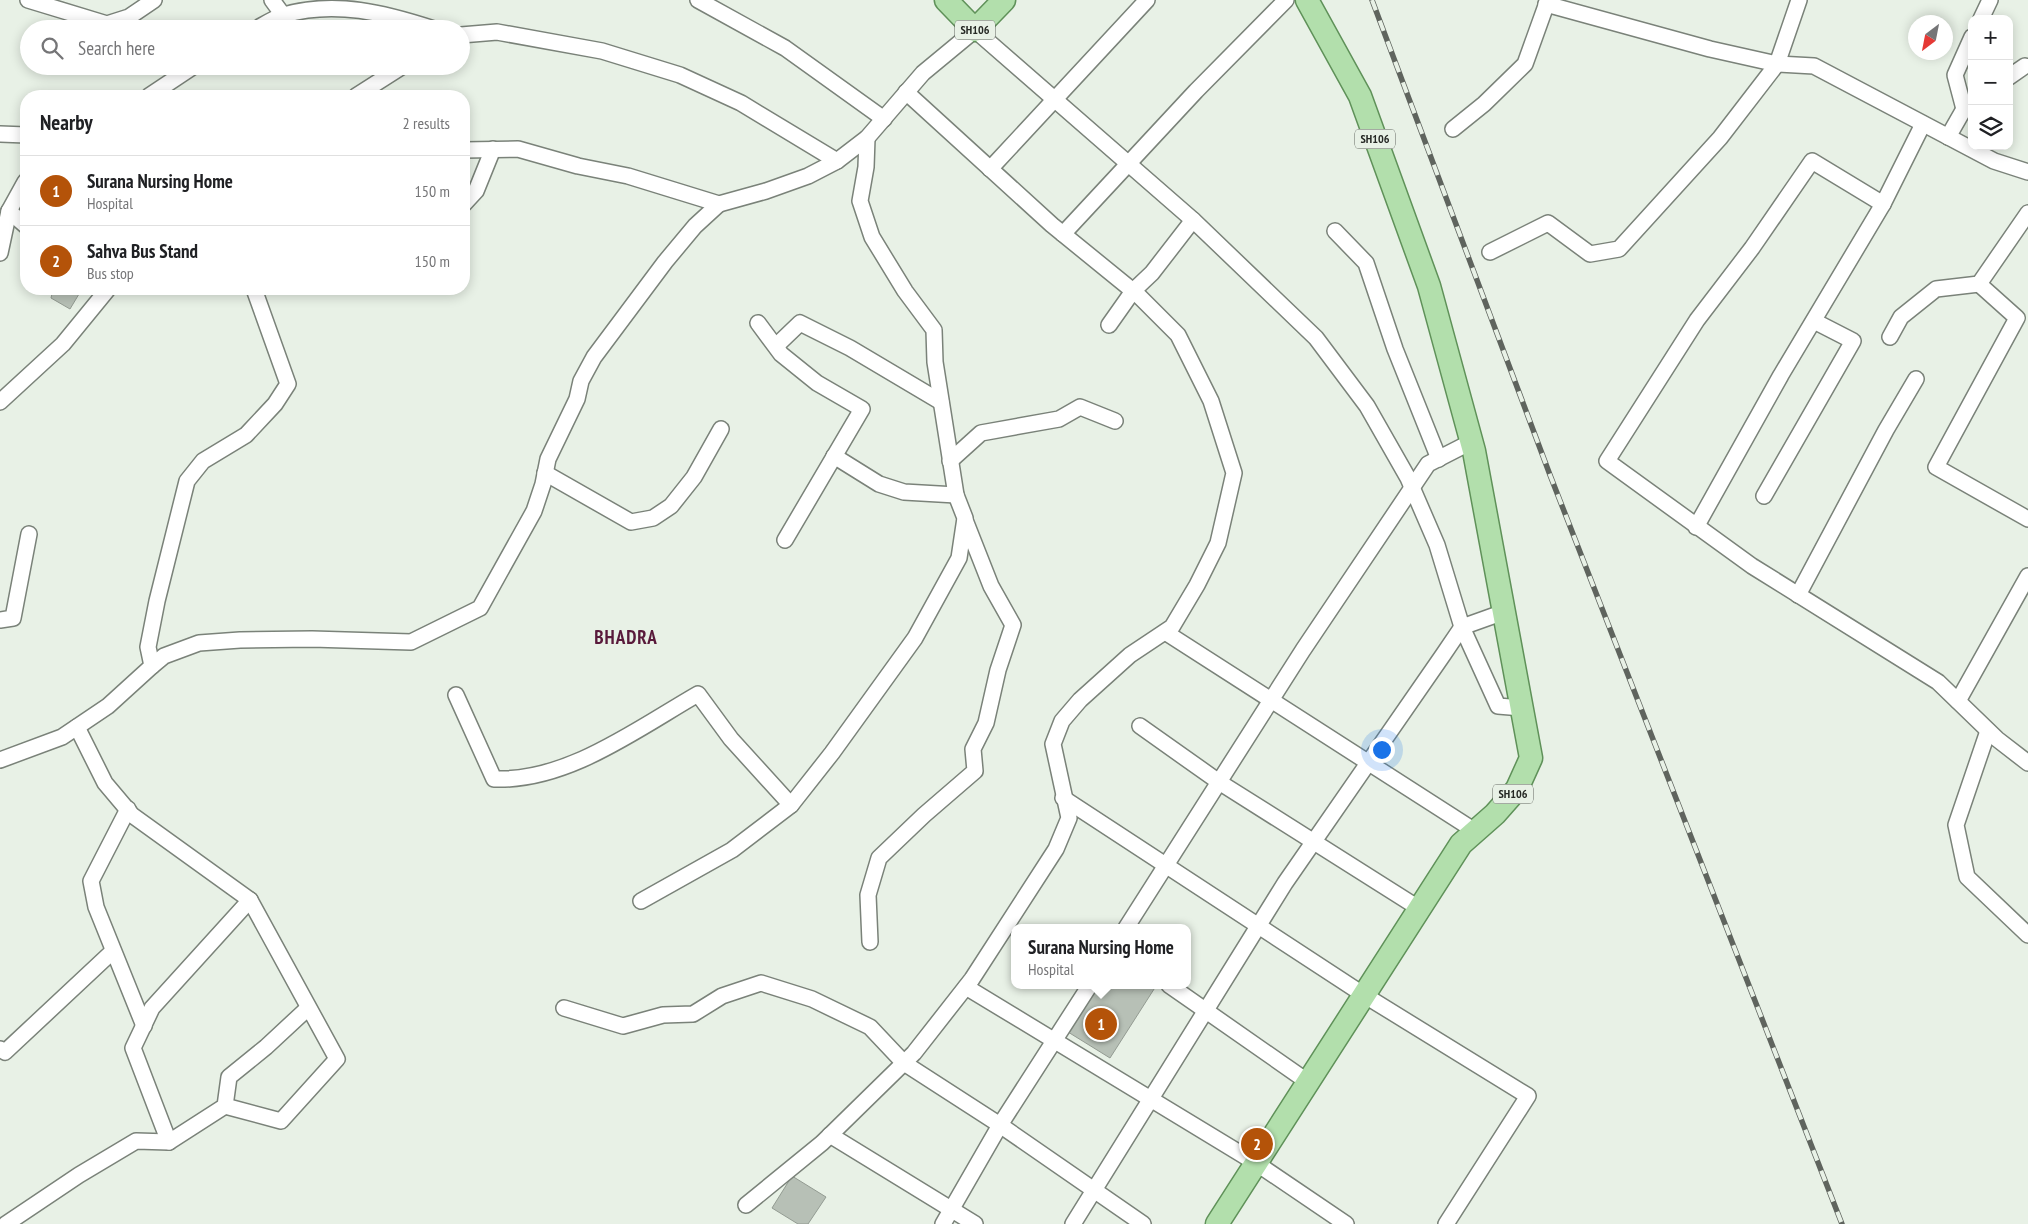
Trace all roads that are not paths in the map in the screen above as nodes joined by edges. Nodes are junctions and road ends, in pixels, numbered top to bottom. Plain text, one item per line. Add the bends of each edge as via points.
1 (28, 0) edge
2 (154, 0) edge
3 (272, 0) edge
4 (698, 0) edge
5 (1004, 0) edge
6 (1146, 0) edge
7 (1286, 0) edge
8 (1306, 0) edge
9 (1798, 0) edge
10 (1990, 0) edge
11 (948, 1) edge
12 (1547, 2) edge
13 (283, 15) junction
14 (1983, 15) edge
15 (95, 20) edge
16 (120, 20) edge
17 (273, 20) edge
18 (407, 20) edge
19 (975, 30) junction
20 (470, 34) edge
21 (1968, 46) edge
22 (1777, 64) junction
23 (2025, 66) dead end
24 (2013, 74) edge
25 (180, 75) edge
26 (389, 75) edge
27 (158, 90) edge
28 (365, 90) edge
29 (906, 92) junction
30 (1055, 98) junction
31 (1968, 106) edge
32 (884, 119) junction
33 (1923, 124) junction
34 (1453, 129) dead end
35 (0, 134) edge
36 (20, 135) edge
37 (1948, 137) junction
38 (867, 138) junction
39 (493, 149) junction
40 (470, 150) edge
41 (837, 161) junction
42 (1128, 162) junction
43 (990, 168) junction
44 (2028, 172) edge
45 (20, 191) edge
46 (470, 198) edge
47 (719, 204) junction
48 (1883, 204) junction
49 (9, 211) junction
50 (2028, 212) edge
51 (1193, 220) junction
52 (20, 221) edge
53 (1335, 231) dead end
54 (1062, 234) junction
55 (1490, 252) dead end
56 (0, 253) edge
57 (1979, 284) junction
58 (1133, 291) junction
59 (100, 295) edge
60 (256, 295) edge
61 (1814, 321) junction
62 (758, 323) dead end
63 (1109, 325) dead end
64 (1890, 337) dead end
65 (776, 346) junction
66 (1916, 379) dead end
67 (0, 402) edge
68 (941, 402) junction
69 (1115, 421) dead end
70 (720, 429) dead end
71 (1471, 442) junction
72 (834, 456) junction
73 (1439, 459) junction
74 (950, 461) junction
75 (545, 473) junction
76 (1412, 488) junction
77 (956, 495) junction
78 (1764, 496) dead end
79 (965, 518) junction
80 (2028, 519) edge
81 (1696, 526) junction
82 (29, 534) dead end
83 (785, 540) dead end
84 (2028, 576) edge
85 (1798, 595) junction
86 (1504, 612) junction
87 (0, 620) edge
88 (1462, 627) junction
89 (1165, 632) junction
90 (152, 666) junction
91 (456, 695) dead end
92 (1271, 700) junction
93 (1958, 702) junction
94 (1522, 708) junction
95 (1140, 726) dead end
96 (77, 727) junction
97 (1988, 731) junction
98 (0, 760) edge
99 (1368, 763) junction
100 (2028, 764) edge
101 (1219, 782) junction
102 (1063, 798) junction
103 (791, 805) junction
104 (128, 809) junction
105 (1475, 831) junction
106 (1313, 842) junction
107 (1166, 866) junction
108 (250, 900) junction
109 (641, 901) dead end
110 (1420, 909) junction
111 (1129, 924) edge
112 (1258, 926) junction
113 (2028, 935) edge
114 (870, 942) dead end
115 (113, 951) junction
116 (966, 987) junction
117 (1087, 989) edge
118 (1175, 989) edge
119 (1364, 995) junction
120 (308, 1008) junction
121 (564, 1008) dead end
122 (1206, 1010) junction
123 (144, 1026) junction
124 (1053, 1042) junction
125 (0, 1049) edge
126 (904, 1063) junction
127 (1308, 1082) junction
128 (1150, 1100) junction
129 (225, 1106) junction
130 (1000, 1125) junction
131 (830, 1135) junction
132 (169, 1142) junction
133 (1256, 1163) junction
134 (1094, 1190) junction
135 (746, 1205) dead end
136 (954, 1210) junction
137 (6, 1224) edge
138 (943, 1224) edge
139 (975, 1224) edge
140 (1074, 1224) edge
141 (1143, 1224) edge
142 (1216, 1224) edge
143 (1346, 1224) edge
144 (1446, 1224) edge

1 - 15 street
2 - 16 street
3 - 13 street
4 - 32 street via 786,48
5 - 19 main road, SH106
6 - 30 street
7 - 42 street
8 - 71 main road, SH106 via 1363,105 1429,286
9 - 22 street
10 - 14 street
11 - 19 main road, SH106
12 - 22 street via 1601,20
12 - 34 street via 1525,64
13 - 17 street
13 - 18 street via 331,6 386,13
19 - 29 street via 922,72
19 - 30 street
20 - 41 street via 497,32 602,50 680,75 741,103
21 - 31 street via 1955,75
22 - 33 street via 1814,66
22 - 55 street via 1720,138 1619,249 1590,254 1548,222
23 - 24 street
25 - 27 street
26 - 28 street
29 - 32 street
29 - 43 street
30 - 42 street
30 - 43 street
31 - 37 street
32 - 38 street
33 - 37 street
33 - 48 street
35 - 36 street
37 - 44 street via 1994,161
38 - 41 street
38 - 68 street via 860,201 872,237 934,330
39 - 40 street
39 - 46 street via 476,192
39 - 47 street via 518,149 628,176
41 - 47 street via 808,176
42 - 51 street
42 - 54 street
43 - 54 street
45 - 49 street
47 - 75 street via 695,226 665,262 594,357 548,459
48 - 61 street
48 - 81 street via 1812,161 1697,320 1607,461
49 - 52 street
49 - 56 street
50 - 57 street
51 - 58 street via 1152,273
51 - 76 street via 1316,338 1367,406
53 - 73 street via 1366,263 1395,349
54 - 58 street
57 - 64 street via 1936,289 1901,317
57 - 80 street via 2017,318 1936,467
58 - 63 street
58 - 89 street via 1178,335 1211,401 1234,473 1218,543 1172,627
59 - 67 street via 63,344
60 - 90 street via 288,384 275,404 246,435 203,461 187,481 156,601 148,647
61 - 78 street via 1853,341
61 - 81 street
62 - 65 street
65 - 68 street via 800,323 850,348
65 - 72 street via 781,354 817,383 862,410
66 - 85 street
68 - 74 street
69 - 74 street via 1080,407 1059,419 981,433
70 - 75 street via 694,477 671,506 653,518 630,522
71 - 73 street
71 - 86 main road, SH106
72 - 77 street via 879,484 904,492
72 - 83 street
73 - 76 street via 1428,464
74 - 77 street
75 - 90 street via 534,512 480,608 448,625 411,642 312,639 198,643 164,656
76 - 88 street via 1437,545
76 - 92 street
77 - 79 street
79 - 103 street via 959,558 915,638
79 - 114 street via 991,586 1013,625 998,670 986,723 973,749 975,771 879,858 868,895
81 - 85 street
82 - 87 street via 13,618
84 - 93 street
85 - 93 street via 1938,682
86 - 88 street
86 - 94 main road, SH106
88 - 94 street via 1498,706
88 - 99 street
89 - 92 street
89 - 102 street via 1130,655 1080,700 1062,721 1053,744
90 - 96 street via 108,706
91 - 103 street via 494,779 512,780 575,764 698,694 731,739
92 - 99 street
92 - 101 street
93 - 97 street
94 - 105 main road, SH106 via 1532,758 1516,789
95 - 101 street
96 - 98 street via 62,737
96 - 104 street via 105,783
97 - 100 street
97 - 113 street via 1956,825 1967,877
99 - 105 street
99 - 106 street
101 - 106 street
101 - 107 street
102 - 107 street
102 - 116 street via 1069,818 1056,849
103 - 109 street via 732,850
104 - 108 street
104 - 115 street via 91,881 96,907
105 - 110 main road, SH106 via 1462,844
106 - 110 street
106 - 112 street
107 - 111 street
107 - 112 street
108 - 120 street
108 - 123 street via 152,1008
110 - 119 main road, SH106
112 - 119 street
112 - 122 street
115 - 123 street
115 - 125 street via 5,1052
116 - 124 street
116 - 126 street
117 - 124 street
118 - 122 street
119 - 127 main road, SH106
119 - 144 street via 1528,1096
120 - 129 street via 229,1077
120 - 129 street via 338,1059 281,1121
121 - 126 street via 623,1026 663,1015 693,1014 722,996 761,983 812,999 870,1027
122 - 127 street
122 - 128 street
123 - 132 street via 133,1048
124 - 128 street
124 - 130 street
126 - 130 street
126 - 131 street
127 - 133 main road, SH106
128 - 133 street
128 - 134 street
129 - 132 street
130 - 134 street
130 - 136 street
131 - 135 street
131 - 136 street
132 - 137 street via 136,1141
133 - 142 main road, SH106
133 - 143 street
134 - 140 street
134 - 141 street
136 - 138 street
136 - 139 street

